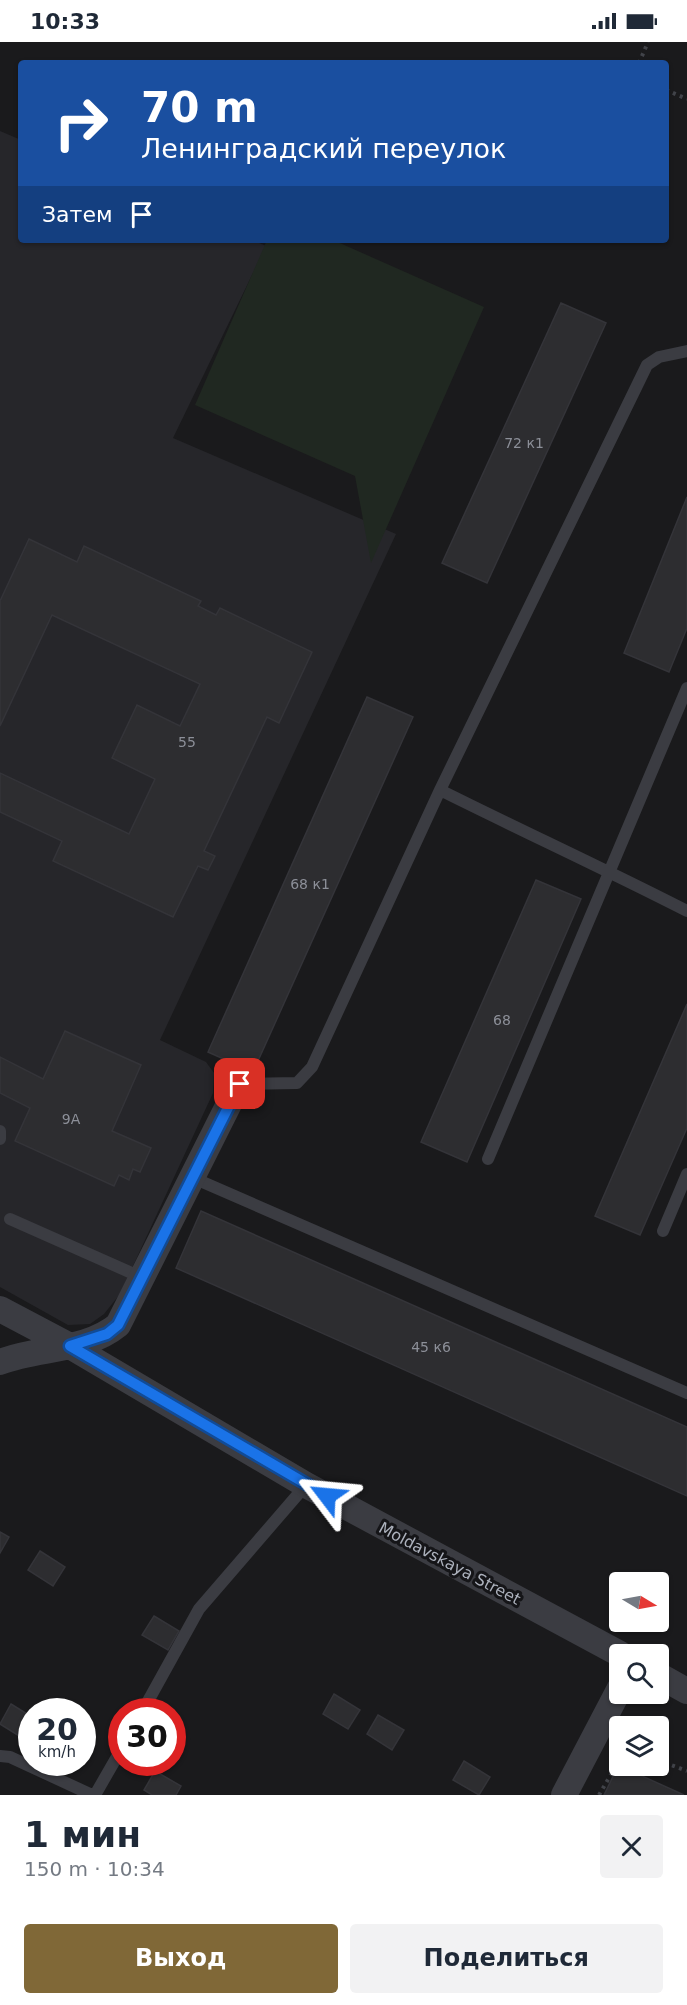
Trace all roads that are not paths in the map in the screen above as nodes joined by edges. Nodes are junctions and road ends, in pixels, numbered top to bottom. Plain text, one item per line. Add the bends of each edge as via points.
1 (687, 351) edge
2 (687, 688) edge
3 (440, 790) junction
4 (610, 872) junction
5 (687, 911) edge
6 (240, 1084) joint
7 (0, 1131) edge
8 (0, 1139) edge
9 (488, 1159) dead end
10 (687, 1174) edge
11 (191, 1177) junction
12 (10, 1219) dead end
13 (663, 1231) dead end
14 (143, 1278) junction
15 (0, 1309) edge
16 (70, 1346) junction
17 (0, 1362) edge
18 (687, 1393) edge
19 (306, 1485) junction
20 (609, 1648) edge
21 (669, 1682) edge
22 (687, 1691) edge
23 (150, 1698) edge
24 (612, 1704) edge
25 (0, 1756) edge
26 (108, 1772) edge
27 (94, 1795) edge
28 (564, 1795) edge

1 - 3 lane via 659,357 647,365
2 - 4 lane
3 - 4 lane
3 - 6 lane via 312,1067 297,1083
4 - 5 lane
4 - 9 lane
6 - 11 street
7 - 8 lane
10 - 13 lane
11 - 14 street
11 - 18 lane
12 - 14 lane
14 - 16 street via 118,1325 107,1334
15 - 16 street, Moldavskaya Street
16 - 17 street
16 - 19 street, Moldavskaya Street
19 - 20 street, Moldavskaya Street
19 - 23 lane via 199,1610
21 - 22 street
24 - 28 street
25 - 27 lane
26 - 27 lane

